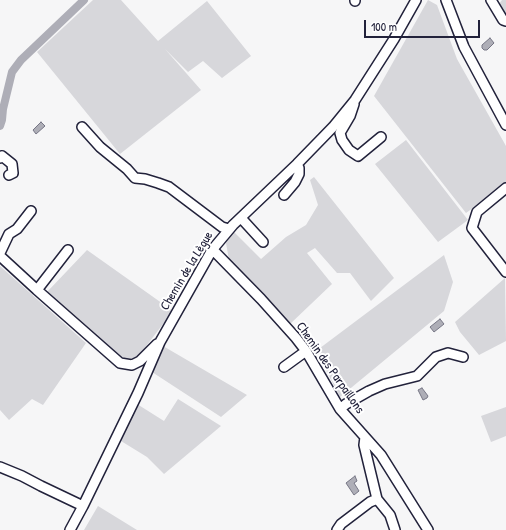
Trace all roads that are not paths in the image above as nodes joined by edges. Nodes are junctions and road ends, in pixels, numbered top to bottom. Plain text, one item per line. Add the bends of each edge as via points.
1 (416, 0) edge
2 (446, 0) edge
3 (491, 0) edge
4 (506, 21) edge
5 (355, 100) junction
6 (506, 125) edge
7 (82, 127) dead end
8 (382, 137) dead end
9 (0, 158) edge
10 (297, 164) junction
11 (10, 175) dead end
12 (506, 188) edge
13 (284, 195) dead end
14 (31, 211) dead end
15 (241, 218) junction
16 (229, 229) junction
17 (263, 242) dead end
18 (68, 250) dead end
19 (212, 250) junction
20 (0, 253) edge
21 (0, 256) edge
22 (506, 272) edge
23 (37, 290) junction
24 (160, 342) junction
25 (306, 351) junction
26 (463, 357) dead end
27 (284, 367) dead end
28 (340, 409) junction
29 (365, 437) junction
30 (0, 466) edge
31 (377, 499) junction
32 (83, 506) junction
33 (70, 530) edge
34 (337, 530) edge
35 (395, 530) edge
36 (428, 530) edge

1 - 5 street, Chemin de la Lègue
2 - 6 street via 464,47
3 - 4 street
5 - 8 street via 350,116 340,133 349,150 358,156
5 - 10 street, Chemin de la Lègue
7 - 16 street via 100,148 135,178 169,187 222,227
9 - 11 street via 2,156 12,164 13,173
10 - 13 street via 299,174
10 - 15 street, Chemin de la Lègue
12 - 22 street via 477,212 472,228
14 - 20 street via 17,229 8,234
15 - 16 street, Chemin de la Lègue
15 - 17 street
16 - 19 street, Chemin de la Lègue
18 - 23 street
19 - 24 street, Chemin de la Lègue
19 - 25 street, Chemin des Parpaillons via 261,299
21 - 23 street
23 - 24 street via 120,363 132,365 140,361
24 - 32 street, Chemin de la Lègue
25 - 27 street
25 - 28 street, Chemin des Parpaillons
26 - 28 street via 448,353 436,357 417,376 385,384
28 - 29 street, Chemin des Parpaillons
29 - 31 street via 364,445
29 - 36 street, Chemin des Parpaillons via 381,455
30 - 32 street
31 - 34 street via 340,524
31 - 35 street via 390,515
32 - 33 street, Chemin de la Lègue

